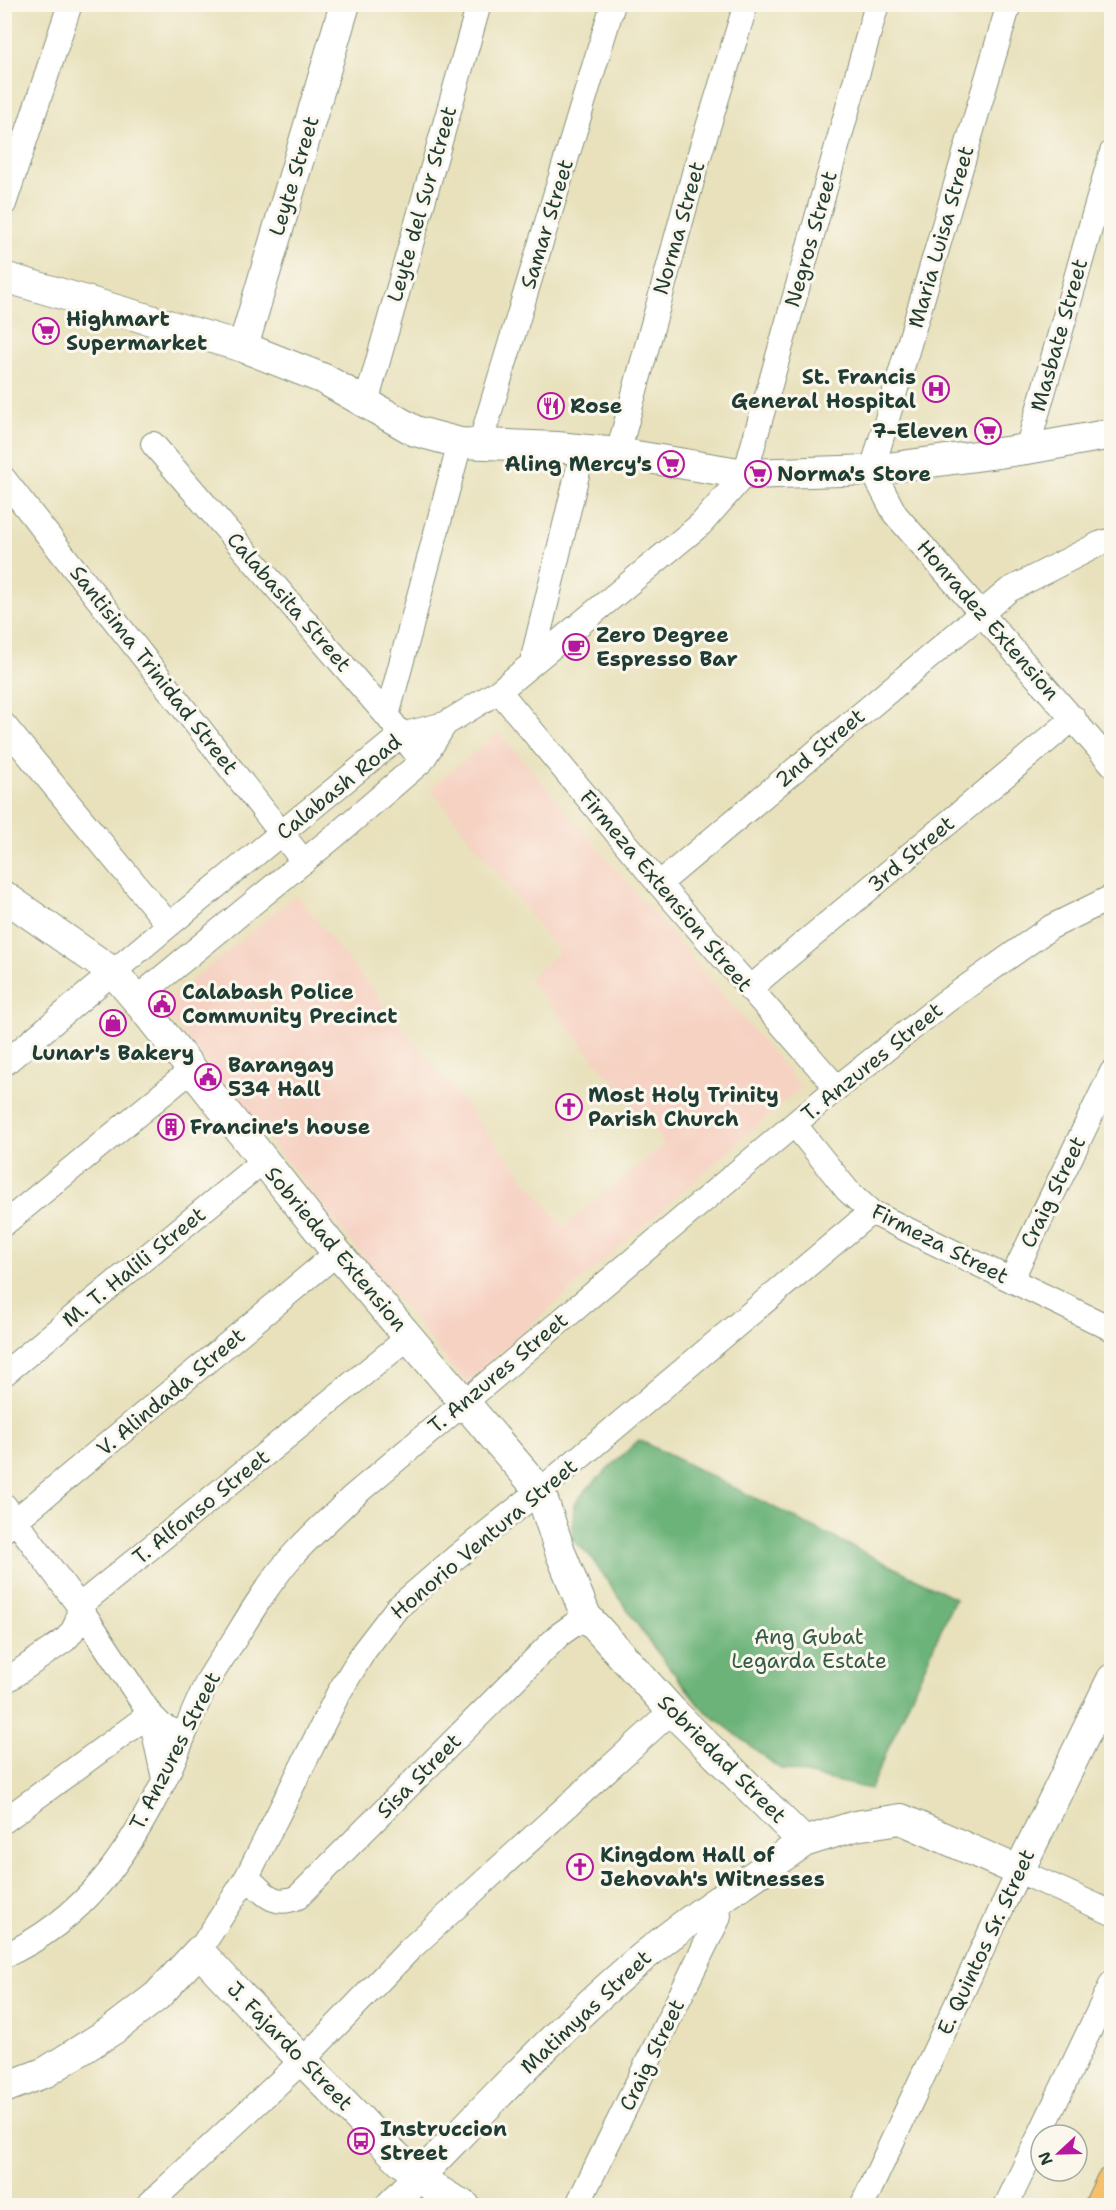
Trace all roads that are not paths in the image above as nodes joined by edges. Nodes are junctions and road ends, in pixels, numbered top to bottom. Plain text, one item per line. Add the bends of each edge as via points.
1 (70, 4) edge
2 (345, 4) edge
3 (479, 4) edge
4 (613, 4) edge
5 (746, 4) edge
6 (878, 4) edge
7 (1009, 4) edge
8 (1112, 152) edge
9 (4, 204) edge
10 (4, 277) edge
11 (243, 347) junction
12 (366, 403) junction
13 (1112, 434) edge
14 (470, 443) junction
15 (153, 444) dead end
16 (1027, 449) junction
17 (583, 450) junction
18 (618, 453) junction
19 (872, 470) junction
20 (745, 474) junction
21 (4, 479) edge
22 (1112, 540) edge
23 (981, 613) junction
24 (532, 662) junction
25 (499, 691) junction
26 (1074, 718) junction
27 (445, 724) junction
28 (4, 725) edge
29 (394, 725) junction
30 (422, 761) junction
31 (1112, 764) edge
32 (281, 833) junction
33 (304, 862) junction
34 (658, 884) junction
35 (1112, 897) edge
36 (8, 904) edge
37 (170, 925) junction
38 (114, 973) junction
39 (749, 989) junction
40 (136, 999) junction
41 (4, 1064) edge
42 (193, 1069) junction
43 (1112, 1072) edge
44 (837, 1088) junction
45 (795, 1125) junction
46 (263, 1161) junction
47 (871, 1212) junction
48 (4, 1224) edge
49 (337, 1253) junction
50 (1011, 1280) junction
51 (1112, 1329) edge
52 (409, 1337) junction
53 (4, 1374) edge
54 (464, 1402) junction
55 (540, 1491) junction
56 (9, 1519) edge
57 (79, 1606) junction
58 (586, 1616) junction
59 (1112, 1679) edge
60 (4, 1682) edge
61 (672, 1711) junction
62 (150, 1714) junction
63 (184, 1735) junction
64 (164, 1779) junction
65 (4, 1821) edge
66 (804, 1842) junction
67 (1019, 1871) junction
68 (247, 1877) junction
69 (714, 1903) junction
70 (1112, 1913) edge
71 (199, 1951) junction
72 (4, 1956) edge
73 (1112, 1983) edge
74 (303, 2061) junction
75 (4, 2088) edge
76 (417, 2178) junction
77 (1112, 2183) edge
78 (448, 2202) edge
79 (147, 2205) edge
80 (390, 2205) edge
81 (577, 2205) edge
82 (862, 2205) edge
83 (1006, 2205) edge
84 (1101, 2205) edge

1 - 9 street
2 - 11 street, Leyte Street
3 - 12 street, Leyte del Sur Street
4 - 14 street, Samar Street
5 - 18 street, Norma Street via 696,166
6 - 20 street, Negros Street
7 - 19 street, Maria Luisa Street
8 - 16 street, Masbate Street
10 - 11 street
11 - 12 street via 324,379
12 - 14 street via 415,430
13 - 16 street
14 - 17 street
14 - 29 street, Calabash Road
15 - 29 street, Calabasita Street
16 - 19 street
17 - 18 street
17 - 24 street
18 - 20 street
19 - 20 street
19 - 23 street, Honradez Extension via 895,514
20 - 24 street via 700,524
21 - 32 street, Santisima Trinidad Street
22 - 23 street, 2nd Street via 1009,590
23 - 26 street, Honradez Extension
23 - 34 street, 2nd Street
24 - 25 street
25 - 27 street
25 - 34 street, Firmeza Extension Street
26 - 31 street, Honradez Extension
26 - 39 street, 3rd Street
27 - 29 street, Calabash Road
27 - 30 street, Calabash Road
28 - 37 street
29 - 30 street, Calabasita Street
29 - 32 street, Calabash Road
30 - 33 street, Calabash Road
32 - 33 street, Santisima Trinidad Street
32 - 37 street, Calabash Road
33 - 40 street, Calabash Road
34 - 39 street, Firmeza Extension Street
35 - 44 street, T. Anzures Street via 1042,934 945,1002
36 - 38 street, Sobriedad Extension
37 - 38 street, Calabash Road
38 - 40 street, Sobriedad Extension
38 - 41 street, Calabash Road
39 - 44 street, Firmeza Extension Street
40 - 42 street, Sobriedad Extension
42 - 46 street, Sobriedad Extension
42 - 48 street
43 - 50 street, Craig Street
44 - 45 street, T. Anzures Street
45 - 47 street, Firmeza Street via 847,1190
45 - 54 street, T. Anzures Street
46 - 49 street, Sobriedad Extension
46 - 53 street, M. T. Halili Street
47 - 50 street, Firmeza Street
47 - 55 street, Honorio Ventura Street
49 - 52 street, Sobriedad Extension
49 - 56 street, V. Alindada Street
50 - 51 street, Firmeza Street
52 - 54 street, Sobriedad Extension
52 - 57 street, T. Alfonso Street
54 - 55 street, Sobriedad Street
54 - 63 street, T. Anzures Street via 351,1498 292,1556 209,1679
55 - 58 street, Sobriedad Street
55 - 68 street, Honorio Ventura Street via 397,1608 364,1651 333,1704
56 - 57 street
57 - 60 street via 73,1632
57 - 62 street
58 - 61 street, Sobriedad Street
58 - 68 street, Sisa Street via 559,1635 298,1897 274,1900
59 - 67 street, E. Quintos Sr. Street
61 - 66 street, Sobriedad Street
61 - 74 street via 410,1949
62 - 63 street via 162,1726
62 - 64 street
62 - 65 street, T. Anzures Street
63 - 64 street, T. Anzures Street
64 - 72 street, T. Anzures Street via 128,1845 90,1897 58,1925
66 - 67 street, Sobriedad Street via 855,1826 901,1819
66 - 69 street, Matimyas Street
67 - 70 street, Sobriedad Street
67 - 82 street, E. Quintos Sr. Street
68 - 71 street, Honorio Ventura Street
69 - 76 street, Matimyas Street via 638,1961 566,2025
69 - 81 street, Craig Street via 718,1919
71 - 74 street, J. Fajardo Street
71 - 75 street via 157,1996 114,2029 46,2072
73 - 83 street
74 - 76 street, J. Fajardo Street
74 - 79 street
76 - 78 street, J. Fajardo Street
76 - 80 street, Matimyas Street
77 - 84 highway

